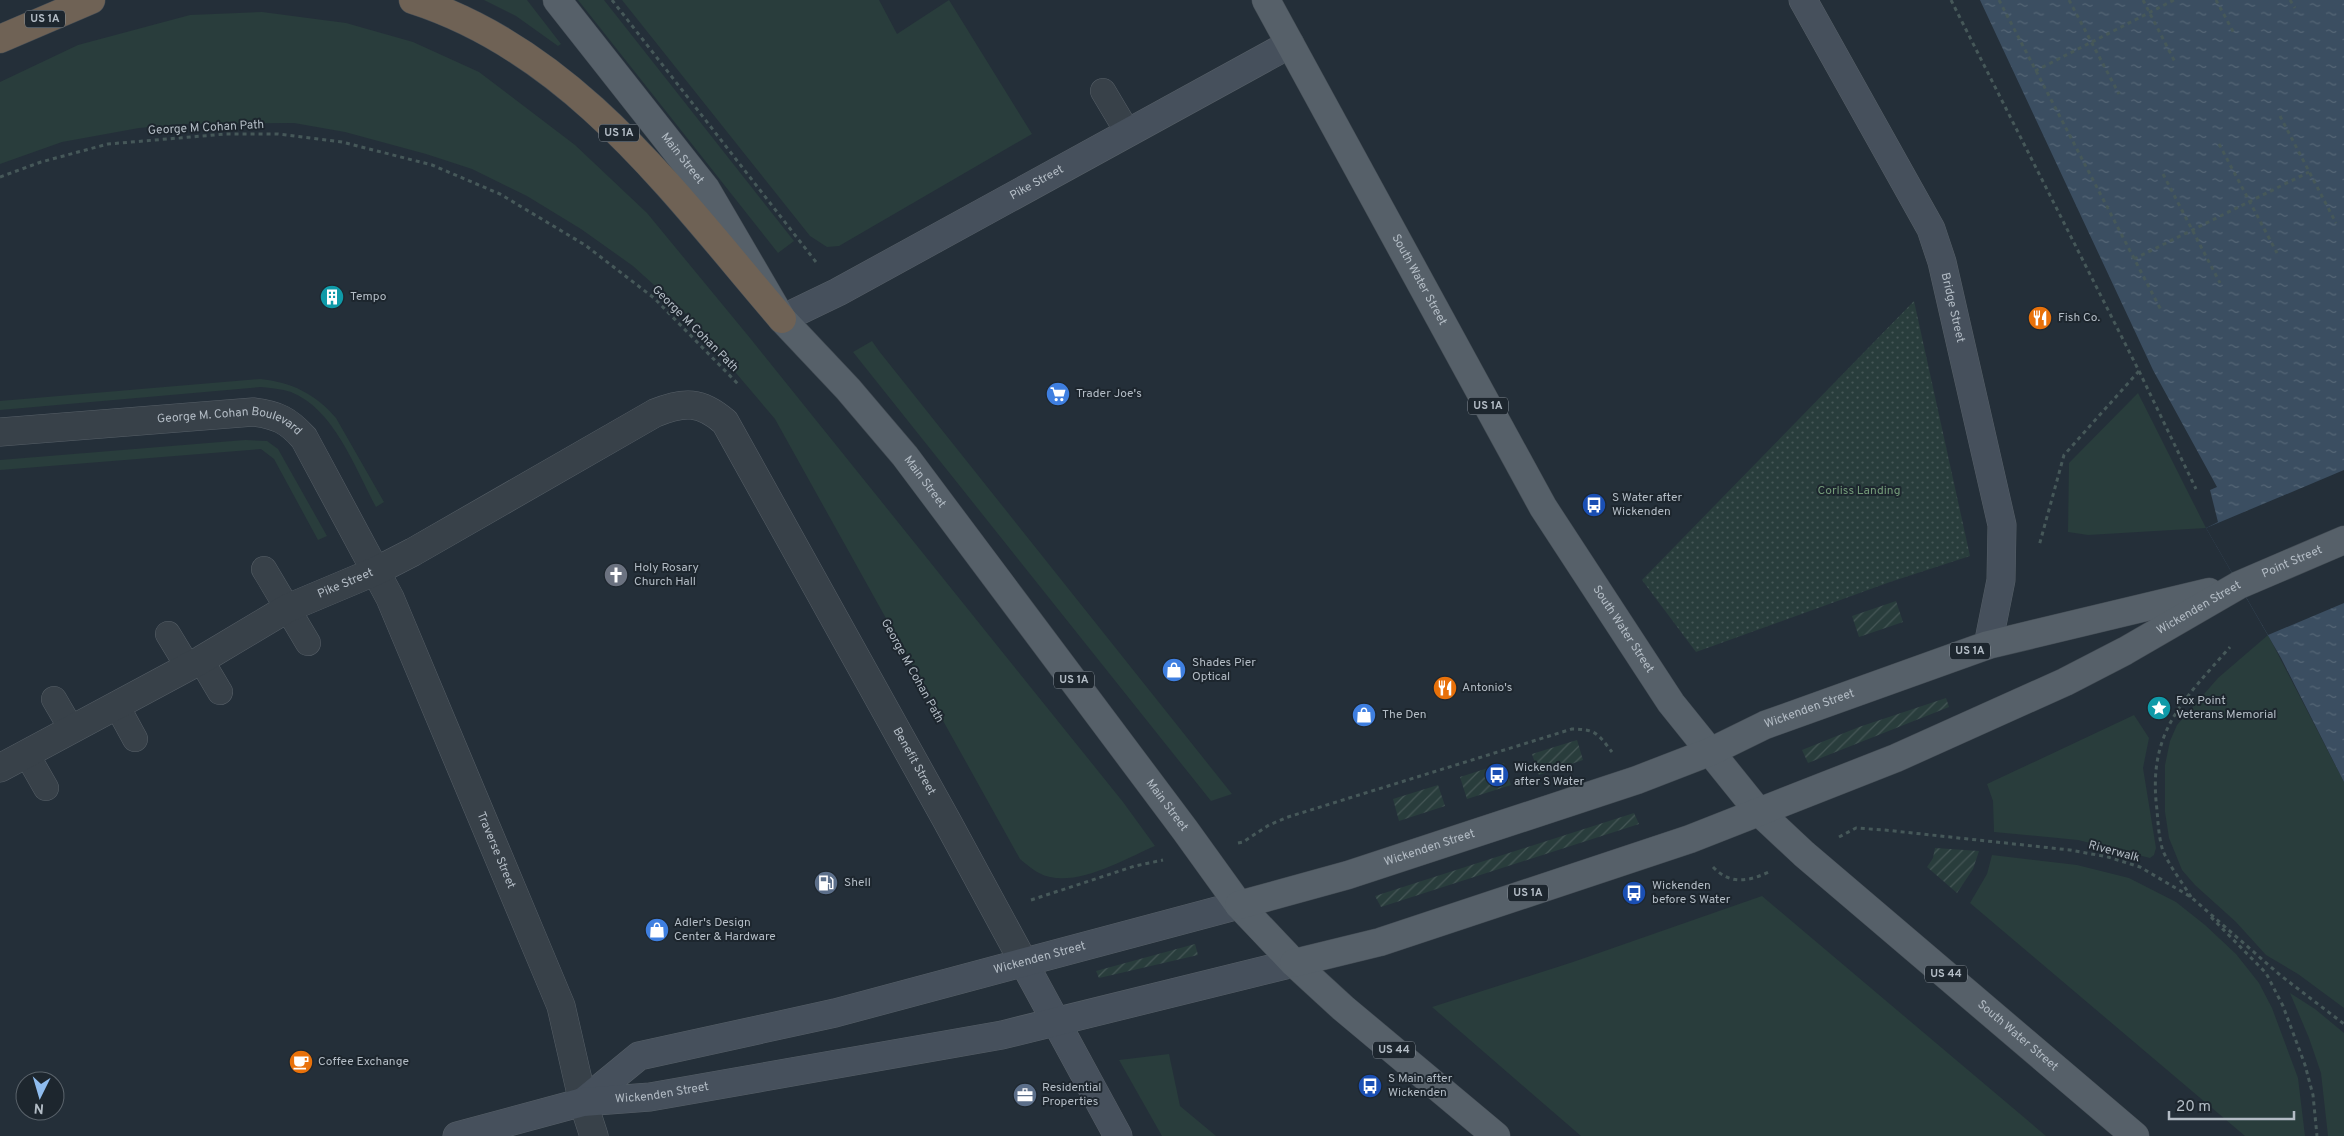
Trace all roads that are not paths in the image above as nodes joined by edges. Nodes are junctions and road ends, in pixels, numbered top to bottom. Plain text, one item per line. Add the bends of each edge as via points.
1 (91, 0) edge
2 (413, 0) edge
3 (557, 0) edge
4 (1266, 0) edge
5 (1803, 0) edge
6 (0, 39) edge
7 (1290, 44) junction
8 (1103, 91) dead end
9 (1128, 133) junction
10 (782, 319) junction
11 (692, 404) joint
12 (0, 432) edge
13 (2344, 540) edge
14 (264, 569) dead end
15 (376, 570) junction
16 (2239, 585) junction
17 (288, 608) junction
18 (168, 634) dead end
19 (308, 643) dead end
20 (1988, 645) junction
21 (195, 663) junction
22 (220, 692) dead end
23 (54, 699) dead end
24 (117, 706) junction
25 (72, 730) junction
26 (135, 739) dead end
27 (1712, 751) junction
28 (26, 753) junction
29 (0, 768) edge
30 (46, 788) dead end
31 (1758, 811) junction
32 (1239, 905) junction
33 (1024, 963) junction
34 (1294, 963) junction
35 (1056, 1022) junction
36 (583, 1102) junction
37 (457, 1136) edge
38 (594, 1136) edge
39 (1118, 1136) edge
40 (1496, 1136) edge
41 (2135, 1136) edge

1 - 6 highway, US 1A
2 - 10 highway, US 1A via 462,19 514,47 596,111 629,142
3 - 10 main road, Main Street via 706,189
4 - 7 main road, South Water Street / US 1A
5 - 20 main road, Bridge Street via 1931,229 1942,262 2002,525 2001,580
7 - 9 main road, Pike Street
7 - 27 main road, South Water Street / US 1A via 1543,506 1672,703
8 - 9 lane
9 - 10 main road, Pike Street via 838,292
10 - 32 main road, Main Street / US 1A via 905,456
11 - 15 street, Pike Street via 672,406 655,413
11 - 33 street, Benefit Street via 711,410 725,422
12 - 15 street, George M. Cohan Boulevard via 228,413 273,415 293,425 304,438
13 - 16 main road, Point Street / US 1A
14 - 17 lane
15 - 17 street, Pike Street
15 - 36 street, Traverse Street via 561,1006
16 - 20 main road, Wickenden Street / US 1A
16 - 31 main road, Wickenden Street / US 1A via 2065,682 1896,758
17 - 19 lane
17 - 21 street, Pike Street
18 - 21 lane
20 - 27 main road, Wickenden Street / US 1A via 1765,725
21 - 22 lane
21 - 24 street, Pike Street
23 - 25 lane
24 - 25 street, Pike Street
24 - 26 lane
25 - 28 street, Pike Street
27 - 31 main road, South Water Street / US 44
27 - 32 main road, Wickenden Street via 1628,783 1348,875
28 - 29 street, Pike Street
28 - 30 lane
31 - 34 main road, Wickenden Street / US 1A via 1682,842 1380,942
31 - 41 main road, South Water Street / US 44 via 1804,854
32 - 33 main road, Wickenden Street
32 - 34 main road, Main Street / US 1A
33 - 35 main road, Benefit Street
33 - 36 main road, Wickenden Street via 835,1013 639,1056
34 - 35 main road, Wickenden Street
34 - 40 main road, US 44
35 - 36 main road, Wickenden Street via 1002,1035 650,1097
35 - 39 main road, Benefit Street
36 - 37 main road, Wickenden Street
36 - 38 street, Traverse Street

